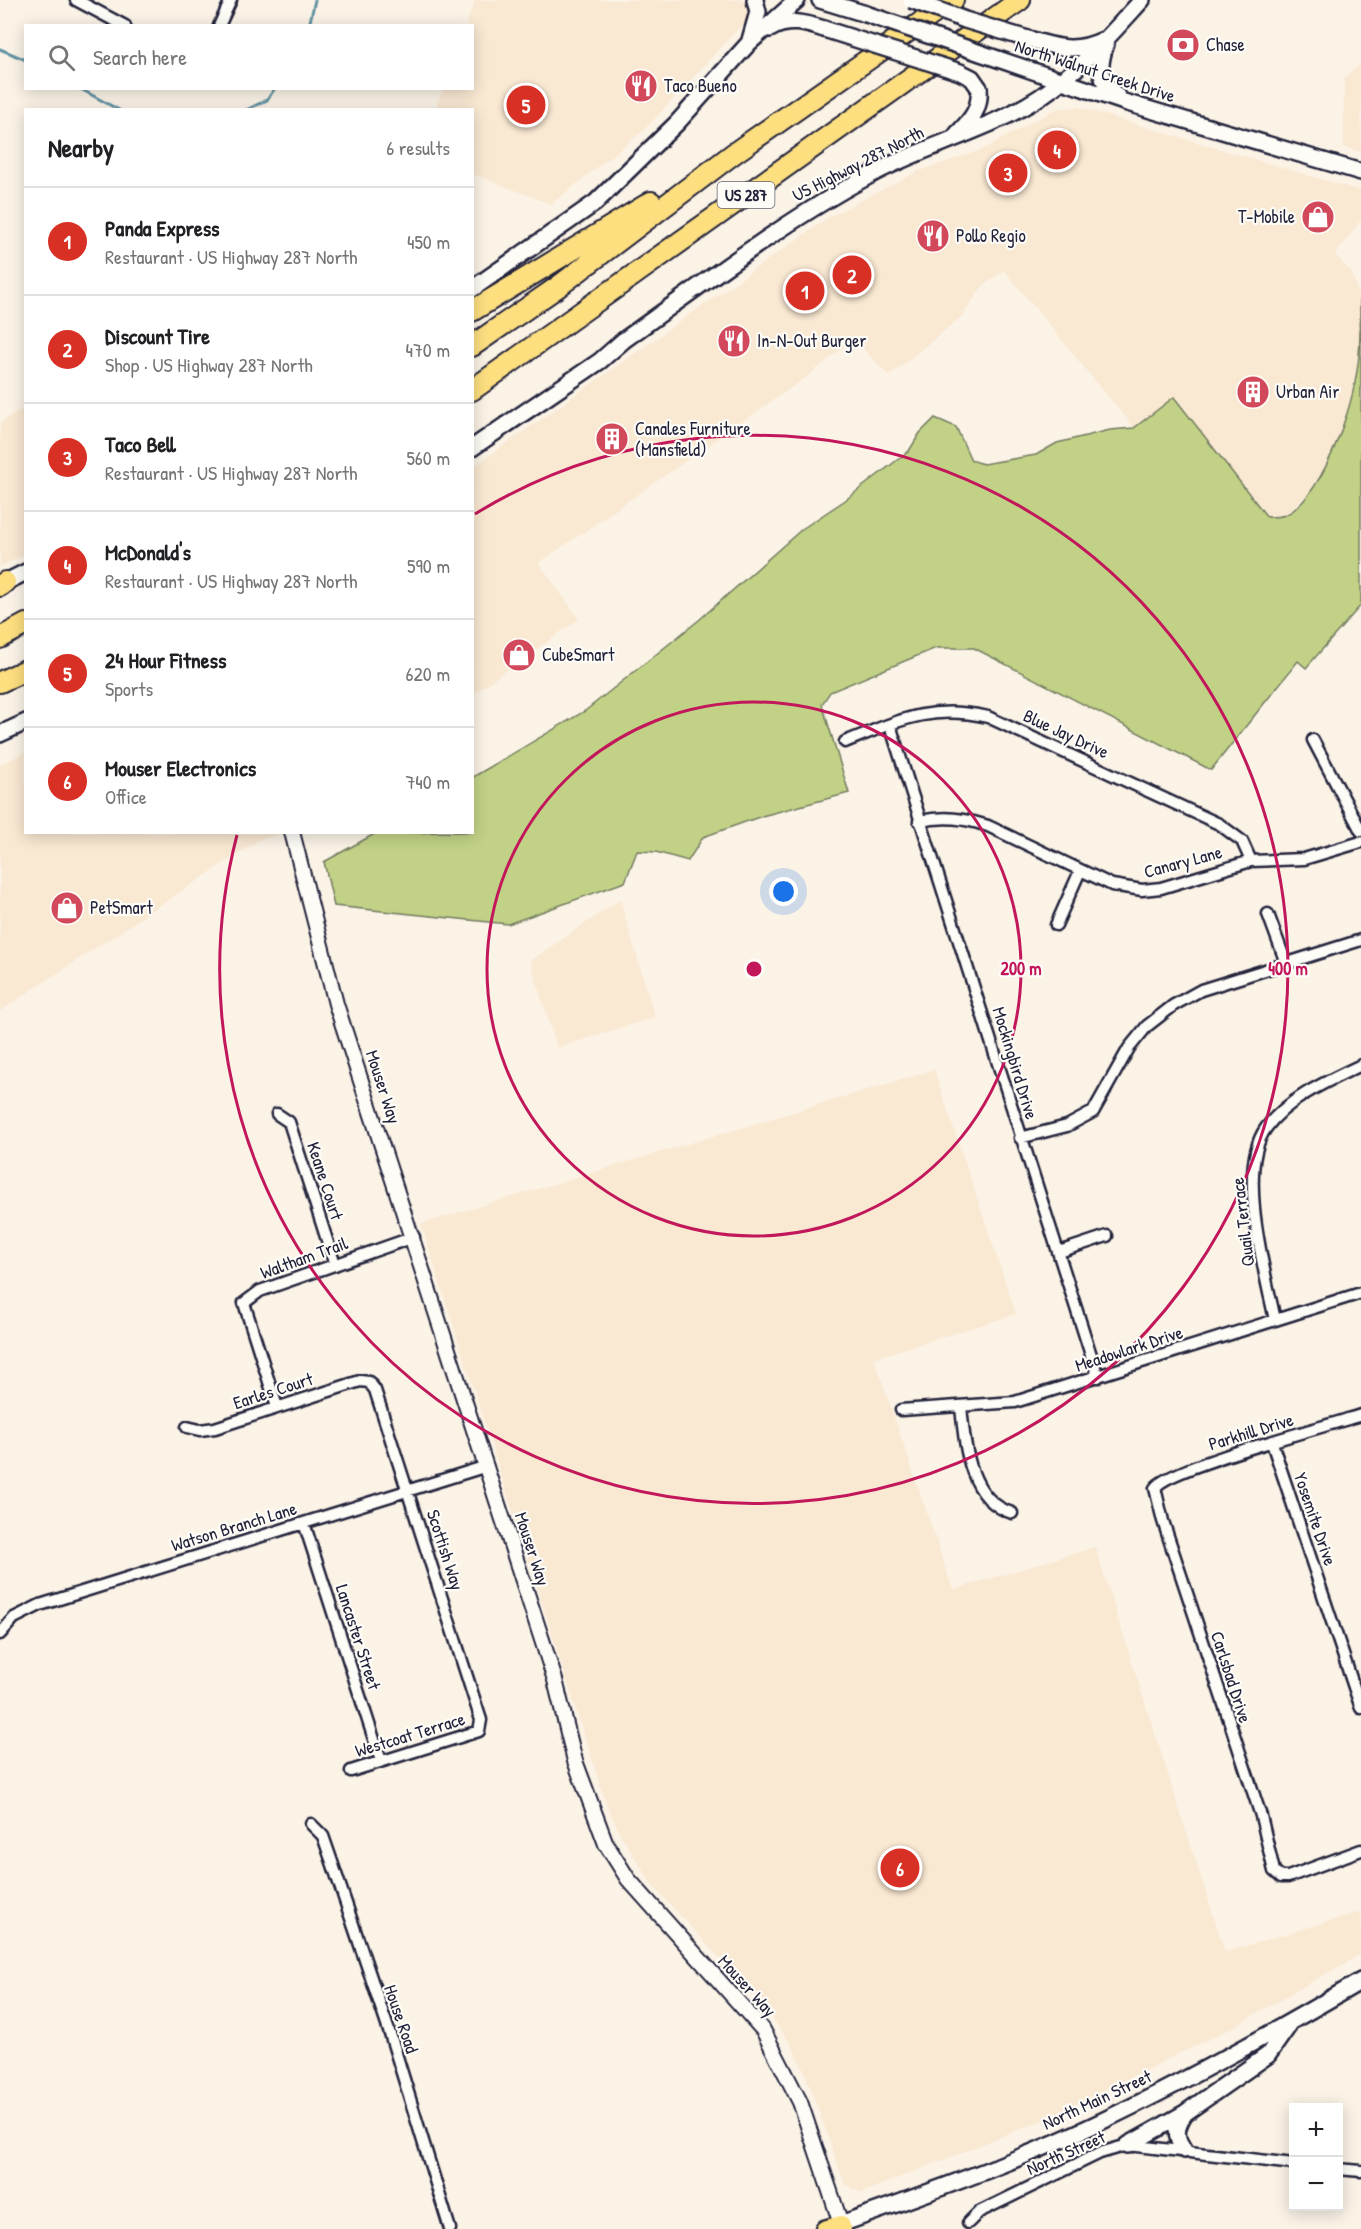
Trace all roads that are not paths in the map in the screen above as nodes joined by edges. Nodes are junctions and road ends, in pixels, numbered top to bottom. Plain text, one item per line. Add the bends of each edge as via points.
1 (76, 0) edge
2 (231, 0) edge
3 (755, 0) edge
4 (797, 0) edge
5 (820, 0) edge
6 (911, 0) edge
7 (953, 0) edge
8 (1020, 0) edge
9 (1142, 0) edge
10 (121, 24) edge
11 (220, 24) edge
12 (1108, 38) junction
13 (749, 43) junction
14 (1061, 81) junction
15 (1124, 102) junction
16 (952, 138) junction
17 (712, 170) junction
18 (1361, 172) edge
19 (474, 288) edge
20 (474, 310) edge
21 (474, 345) edge
22 (474, 389) edge
23 (474, 447) edge
24 (24, 573) edge
25 (2, 584) edge
26 (24, 625) edge
27 (0, 638) edge
28 (24, 671) edge
29 (0, 682) edge
30 (24, 723) edge
31 (890, 725) junction
32 (0, 734) edge
33 (1313, 740) dead end
34 (845, 742) dead end
35 (919, 821) junction
36 (1361, 831) edge
37 (293, 834) edge
38 (1361, 842) edge
39 (1251, 861) junction
40 (1080, 871) junction
41 (1268, 914) dead end
42 (1056, 925) dead end
43 (1361, 939) edge
44 (1286, 963) junction
45 (1361, 1065) edge
46 (277, 1114) dead end
47 (1020, 1138) junction
48 (1107, 1236) dead end
49 (414, 1237) junction
50 (1059, 1252) junction
51 (335, 1265) junction
52 (1361, 1293) edge
53 (1275, 1320) junction
54 (1098, 1377) junction
55 (369, 1382) joint
56 (278, 1407) junction
57 (961, 1407) junction
58 (901, 1410) dead end
59 (1361, 1415) edge
60 (187, 1427) dead end
61 (1272, 1443) junction
62 (487, 1466) junction
63 (1155, 1488) joint
64 (408, 1490) junction
65 (1012, 1513) dead end
66 (304, 1523) junction
67 (0, 1634) edge
68 (1361, 1708) edge
69 (479, 1731) joint
70 (381, 1761) junction
71 (351, 1772) dead end
72 (311, 1824) dead end
73 (1361, 1850) edge
74 (1361, 1981) edge
75 (1288, 2025) junction
76 (1185, 2113) junction
77 (1128, 2145) junction
78 (1184, 2150) junction
79 (1289, 2164) edge
80 (1343, 2169) edge
81 (1361, 2171) edge
82 (968, 2223) dead end
83 (836, 2227) edge
84 (450, 2229) edge

1 - 10 street
2 - 11 street
3 - 13 main road via 758,12
4 - 13 main road
5 - 14 main road, North Walnut Creek Drive, bridge
6 - 12 main road, bridge via 1067,50
7 - 17 highway, US 287
8 - 22 highway, US 287
9 - 12 main road, US Highway 287 North
12 - 14 main road, US Highway 287 North
12 - 15 main road via 1099,72 1111,92
13 - 16 main road, bridge via 776,26 807,23 960,72 972,78 979,88 980,100 974,115
13 - 19 main road via 677,123 595,203
14 - 15 main road, North Walnut Creek Drive
14 - 16 main road, US Highway 287 North via 1007,115
15 - 18 main road, North Walnut Creek Drive
16 - 23 main road, US Highway 287 North via 879,171 794,219 600,361
17 - 20 highway via 673,189
17 - 21 highway, US 287 via 559,286
24 - 25 main road
26 - 27 highway
28 - 29 highway
30 - 32 main road
31 - 34 street, Blue Jay Drive
31 - 35 street, Mockingbird Drive
31 - 39 street, Blue Jay Drive via 922,713 952,710 988,717 1219,824 1242,841
33 - 36 street
35 - 40 street, Canary Lane via 942,816 988,826
35 - 47 street, Mockingbird Drive
37 - 49 street, Mouser Way via 336,1004
38 - 39 street, Canary Lane via 1304,859
39 - 40 street, Canary Lane via 1143,891 1114,886
40 - 42 street
41 - 44 street
43 - 44 street
44 - 47 street via 1201,990 1174,1005 1147,1026 1129,1048 1093,1112 1067,1126
45 - 53 street, Quail Terrace via 1295,1101 1277,1115 1259,1141 1252,1179
46 - 51 street, Keane Court via 289,1122
47 - 50 street, Mockingbird Drive
48 - 50 street
49 - 51 street, Waltham Trail
49 - 62 street, Mouser Way
50 - 54 street, Mockingbird Drive
51 - 56 street, Waltham Trail via 260,1291 244,1303
52 - 53 street, Meadowlark Drive
53 - 54 street, Meadowlark Drive
54 - 57 street, Meadowlark Drive via 1015,1402
55 - 56 street, Earles Court via 360,1381
55 - 64 street, Scottish Way
56 - 60 street, Earles Court via 206,1430
57 - 58 street, Meadowlark Drive
57 - 65 street via 968,1454 984,1496 1001,1510
59 - 61 street, Parkhill Drive
61 - 63 street, Parkhill Drive via 1186,1468 1158,1482
61 - 68 street, Yosemite Drive
62 - 64 street, Watson Branch Lane
62 - 83 street, Mouser Way via 555,1680 575,1761 606,1844 628,1879 763,2030 800,2102
63 - 73 street, Carlsbad Drive via 1277,1875 1288,1877
64 - 66 street, Watson Branch Lane
64 - 69 street, Scottish Way via 481,1716
66 - 67 street, Watson Branch Lane via 40,1605 14,1618
66 - 70 street, Lancaster Street
69 - 70 street, Westcoat Terrace
70 - 71 street, Westcoat Terrace
72 - 84 street, House Road via 323,1836 336,1873 392,2037
74 - 75 main road, North Main Street
75 - 76 main road via 1268,2055
75 - 83 main road, North Main Street via 1094,2125
76 - 77 main road
76 - 78 main road via 1177,2132
77 - 78 street, North Street
77 - 82 street, North Street via 1100,2153 979,2212
78 - 79 street, North Street
80 - 81 street

